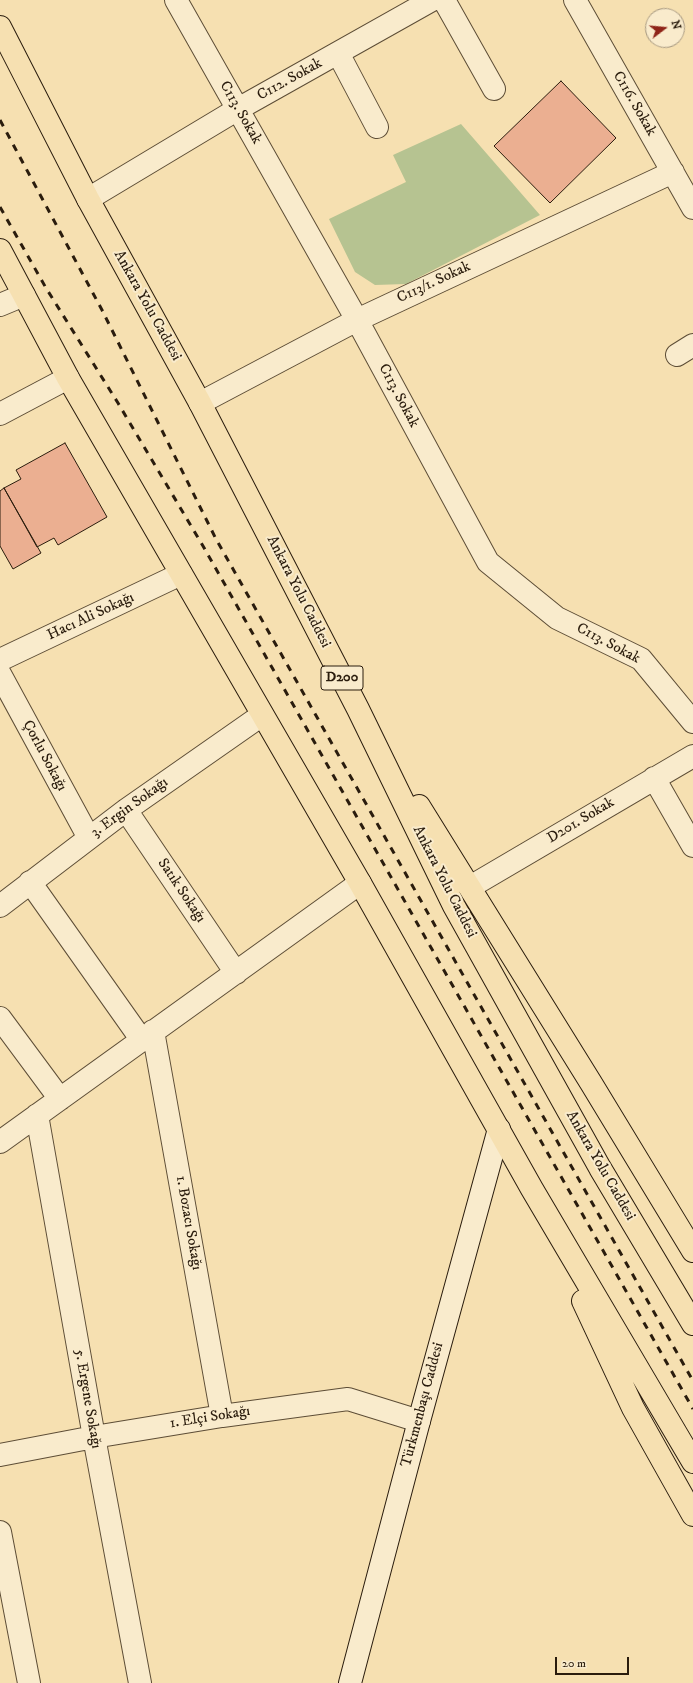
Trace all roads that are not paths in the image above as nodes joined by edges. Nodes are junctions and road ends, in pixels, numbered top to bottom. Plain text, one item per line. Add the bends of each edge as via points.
1 (177, 0) edge
2 (432, 0) edge
3 (444, 0) edge
4 (575, 0) edge
5 (0, 26) edge
6 (338, 53) junction
7 (494, 89) dead end
8 (238, 109) junction
9 (377, 128) dead end
10 (673, 172) junction
11 (88, 199) junction
12 (693, 208) edge
13 (0, 250) edge
14 (24, 295) junction
15 (0, 305) edge
16 (357, 320) junction
17 (68, 378) junction
18 (200, 403) junction
19 (0, 414) edge
20 (181, 574) junction
21 (0, 660) edge
22 (0, 674) edge
23 (358, 709) junction
24 (262, 715) junction
25 (693, 722) edge
26 (693, 756) edge
27 (654, 778) junction
28 (126, 810) junction
29 (89, 838) junction
30 (693, 846) edge
31 (30, 882) junction
32 (360, 883) junction
33 (470, 887) junction
34 (0, 906) edge
35 (236, 972) junction
36 (0, 1018) edge
37 (147, 1035) junction
38 (60, 1099) junction
39 (37, 1115) junction
40 (499, 1129) junction
41 (0, 1142) edge
42 (532, 1189) junction
43 (693, 1251) edge
44 (693, 1324) edge
45 (222, 1416) junction
46 (419, 1421) junction
47 (94, 1437) junction
48 (0, 1455) edge
49 (693, 1462) edge
50 (693, 1515) edge
51 (0, 1532) edge
52 (29, 1683) edge
53 (140, 1683) edge
54 (350, 1683) edge

1 - 8 street, C113. Sokak
2 - 6 street, C112. Sokak
3 - 7 street
4 - 10 street, C116. Sokak
5 - 11 highway, Ankara Yolu Caddesi / D200
6 - 8 street, C112. Sokak
6 - 9 street
8 - 11 street, C112. Sokak
8 - 16 street, C113. Sokak
10 - 12 street, C116. Sokak
10 - 16 street, C113/1. Sokak
11 - 18 highway, Ankara Yolu Caddesi / D200
13 - 14 highway
14 - 15 street
14 - 17 highway
16 - 18 street, C113/1. Sokak
16 - 25 street, C113. Sokak via 488,562 557,618 641,659
17 - 19 street
17 - 20 highway
18 - 23 highway, Ankara Yolu Caddesi / D200
20 - 21 street, Hacı Ali Sokağı
20 - 24 highway
22 - 29 street, Çorlu Sokağı
23 - 33 highway
23 - 44 highway, Ankara Yolu Caddesi / D200 via 454,906 600,1168
24 - 28 street, 3. Ergin Sokağı
24 - 32 highway
26 - 27 street, D201. Sokak
27 - 30 street
27 - 33 street, D201. Sokak
28 - 29 street, 3. Ergin Sokağı
28 - 35 street, Satık Sokağı
29 - 31 street, 3. Ergin Sokağı
31 - 34 street, 3. Ergin Sokağı
31 - 37 street, 1. Bozacı Sokağı
32 - 35 street
32 - 40 highway
33 - 43 highway
35 - 37 street
36 - 38 street
37 - 38 street
37 - 45 street, 1. Bozacı Sokağı
38 - 39 street
39 - 41 street
39 - 47 street, 5. Ergene Sokağı
40 - 42 highway
40 - 46 street, Türkmenbaşı Caddesi
42 - 49 highway
42 - 50 highway via 633,1408
45 - 46 street, 1. Elçi Sokağı via 348,1399
45 - 47 street, 1. Elçi Sokağı
46 - 54 street, Türkmenbaşı Caddesi
47 - 48 street, 1. Elçi Sokağı
47 - 53 street, 5. Ergene Sokağı
51 - 52 street

